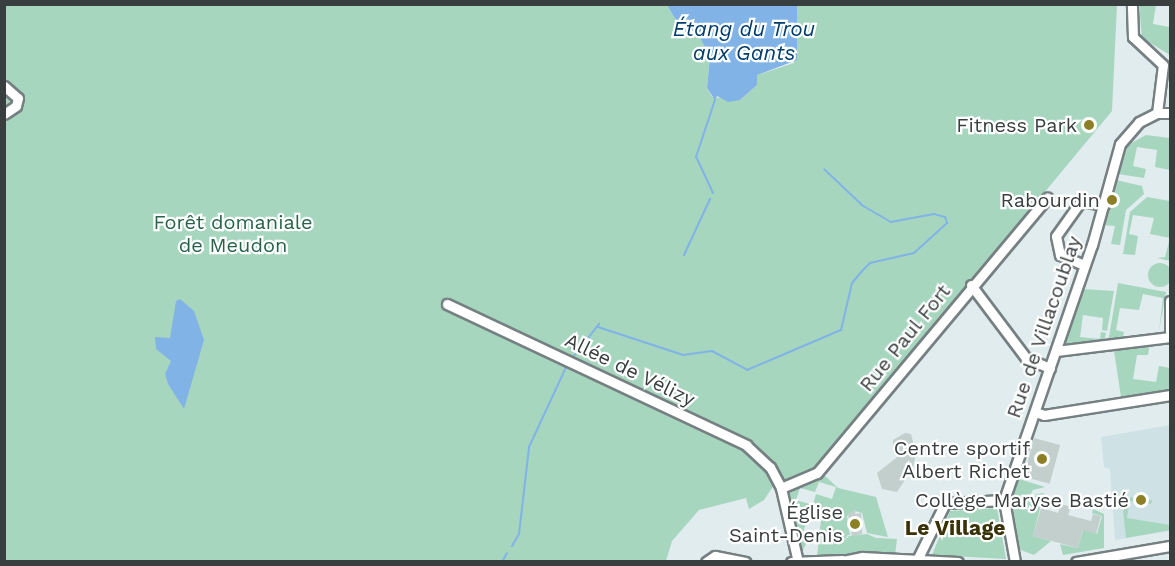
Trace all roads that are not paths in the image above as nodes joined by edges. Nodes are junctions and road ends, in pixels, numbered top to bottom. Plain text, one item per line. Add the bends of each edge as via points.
1 (1132, 4) edge
2 (4, 86) edge
3 (1166, 94) edge
4 (1157, 113) junction
5 (1170, 113) edge
6 (4, 114) edge
7 (1047, 198) dead end
8 (1104, 205) junction
9 (1084, 265) junction
10 (971, 285) junction
11 (1170, 301) edge
12 (447, 304) dead end
13 (1170, 331) edge
14 (1170, 338) edge
15 (1056, 351) junction
16 (1050, 368) junction
17 (1170, 395) edge
18 (1035, 412) junction
19 (781, 488) junction
20 (1004, 500) junction
21 (1170, 546) edge
22 (1116, 558) edge
23 (916, 560) edge
24 (706, 561) edge
25 (745, 561) edge
26 (795, 561) edge
27 (840, 561) edge
28 (958, 561) edge
29 (1015, 561) edge
30 (1080, 561) edge

1 - 3 street via 1131,30 1136,42 1163,65
2 - 6 street via 14,90 18,103
3 - 4 street
4 - 5 street
4 - 8 street, Rue de Villacoublay via 1139,122 1123,139
7 - 10 street, Rue Paul Fort
8 - 9 street, Rue de Villacoublay
8 - 9 street via 1081,201 1056,236 1060,255
9 - 15 street, Rue de Villacoublay
10 - 16 street via 1026,358
10 - 19 street, Rue Paul Fort via 817,473
11 - 13 street
12 - 19 street, Allée de Vélizy via 746,445 770,467
14 - 15 street
15 - 16 street, Rue de Villacoublay
16 - 18 street, Rue de Villacoublay
17 - 18 street via 1044,415
18 - 20 street, Rue de Villacoublay
19 - 26 street, Allée de Vélizy
20 - 23 street via 945,503
20 - 29 street, Rue de Villacoublay
21 - 22 street
22 - 30 street
23 - 27 street
23 - 28 street
24 - 25 street via 714,556
26 - 27 street

